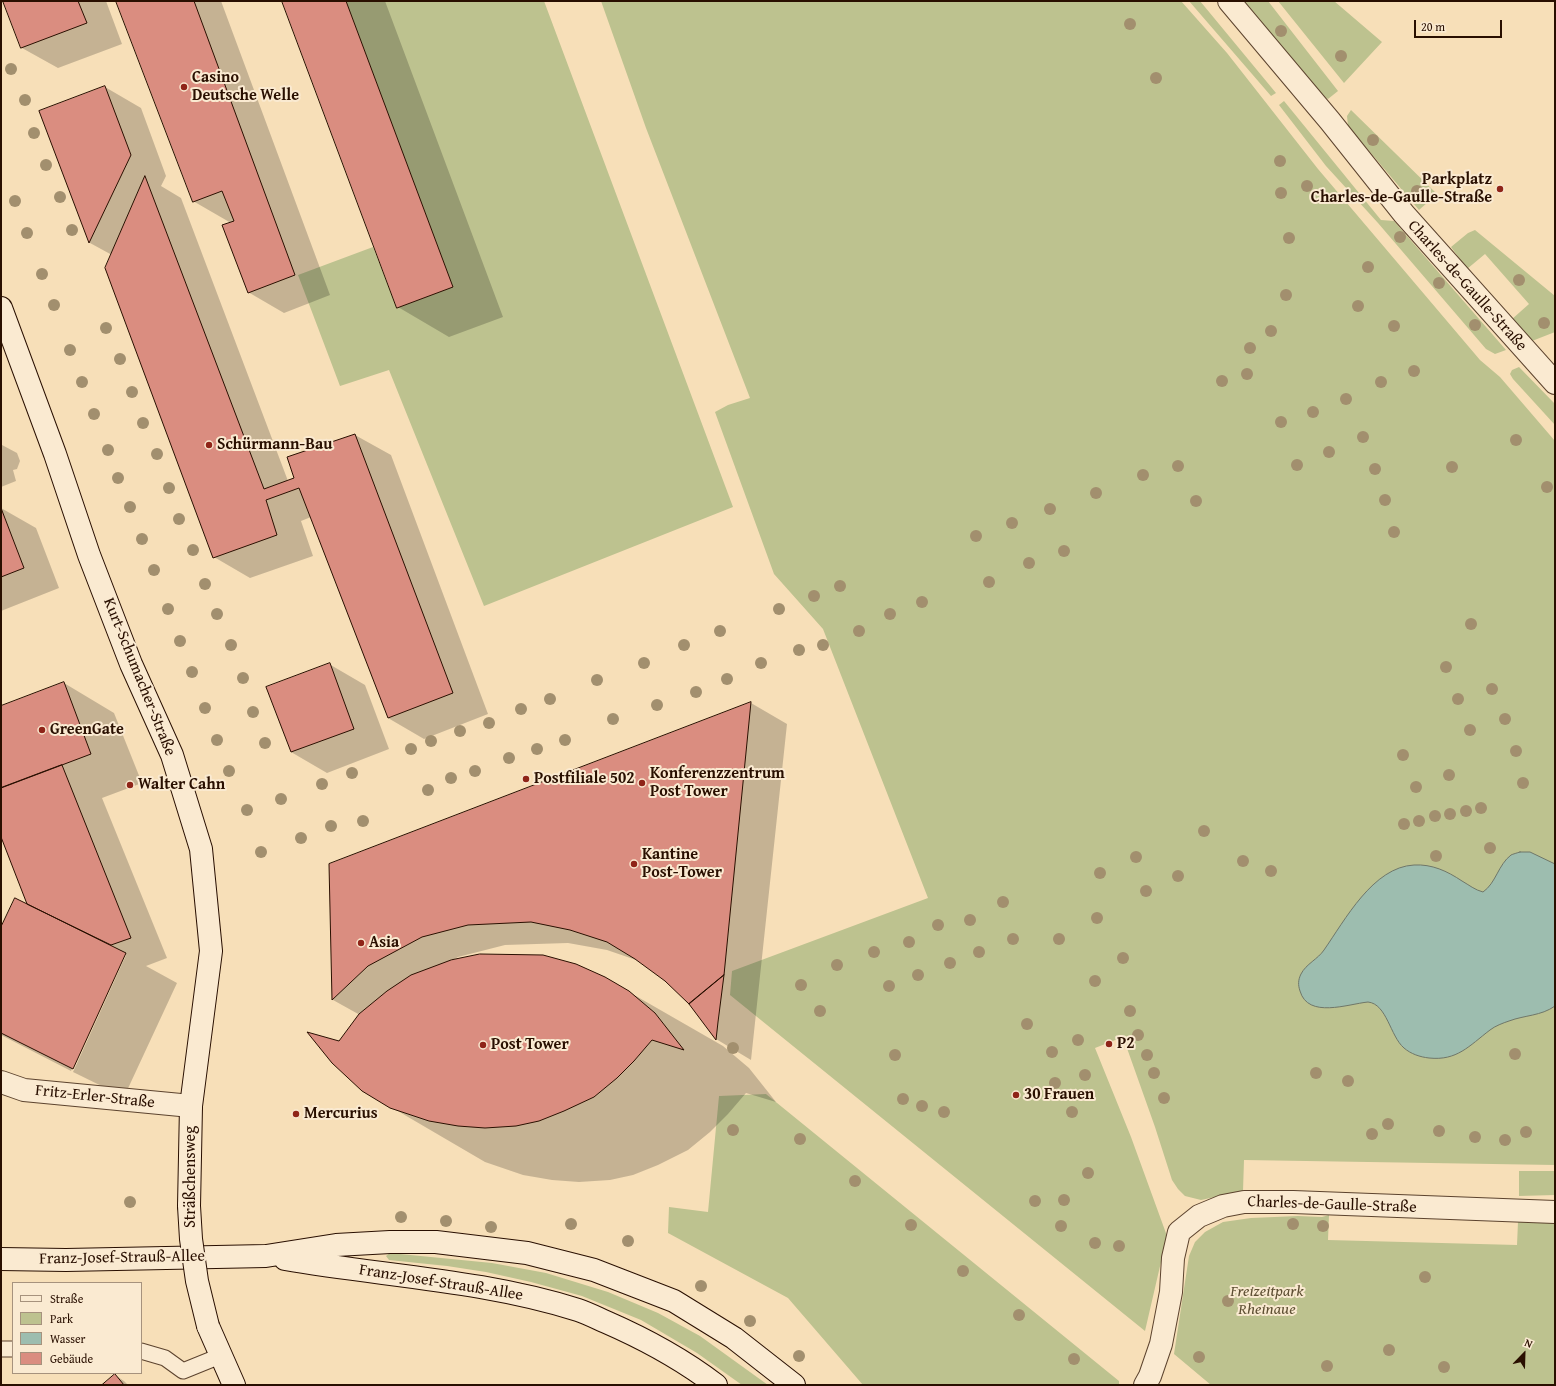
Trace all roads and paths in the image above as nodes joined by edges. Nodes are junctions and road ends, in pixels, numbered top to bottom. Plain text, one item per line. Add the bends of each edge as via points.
1 (1229, 1) edge
2 (1, 308) edge
3 (1555, 383) edge
4 (1, 1082) edge
5 (191, 1106) junction
6 (1555, 1212) edge
7 (266, 1256) junction
8 (1, 1259) edge
9 (12, 1348) edge
10 (1, 1350) edge
11 (142, 1351) edge
12 (220, 1356) junction
13 (234, 1385) edge
14 (716, 1385) edge
15 (794, 1385) edge
16 (1146, 1385) edge

1 - 3 street, Charles-de-Gaulle-Straße via 1404,214
2 - 5 street, Kurt-Schumacher-Straße via 89,555 132,664 172,755 201,849 211,951
4 - 5 street, Fritz-Erler-Straße via 24,1090
5 - 12 street, Sträßchensweg, bridge via 191,1239 197,1281 208,1326
6 - 16 street, Charles-de-Gaulle-Straße via 1293,1202 1244,1202 1222,1206 1199,1216 1179,1232 1161,1344
7 - 8 street, Franz-Josef-Strauß-Allee
7 - 14 street, Franz-Josef-Strauß-Allee via 480,1286 579,1311 665,1350
7 - 15 street, Franz-Josef-Strauß-Allee via 336,1245 390,1242 436,1242 527,1253 594,1270 674,1301 734,1338
9 - 10 lane
11 - 12 lane via 165,1358 183,1371
12 - 13 street, Sträßchensweg

